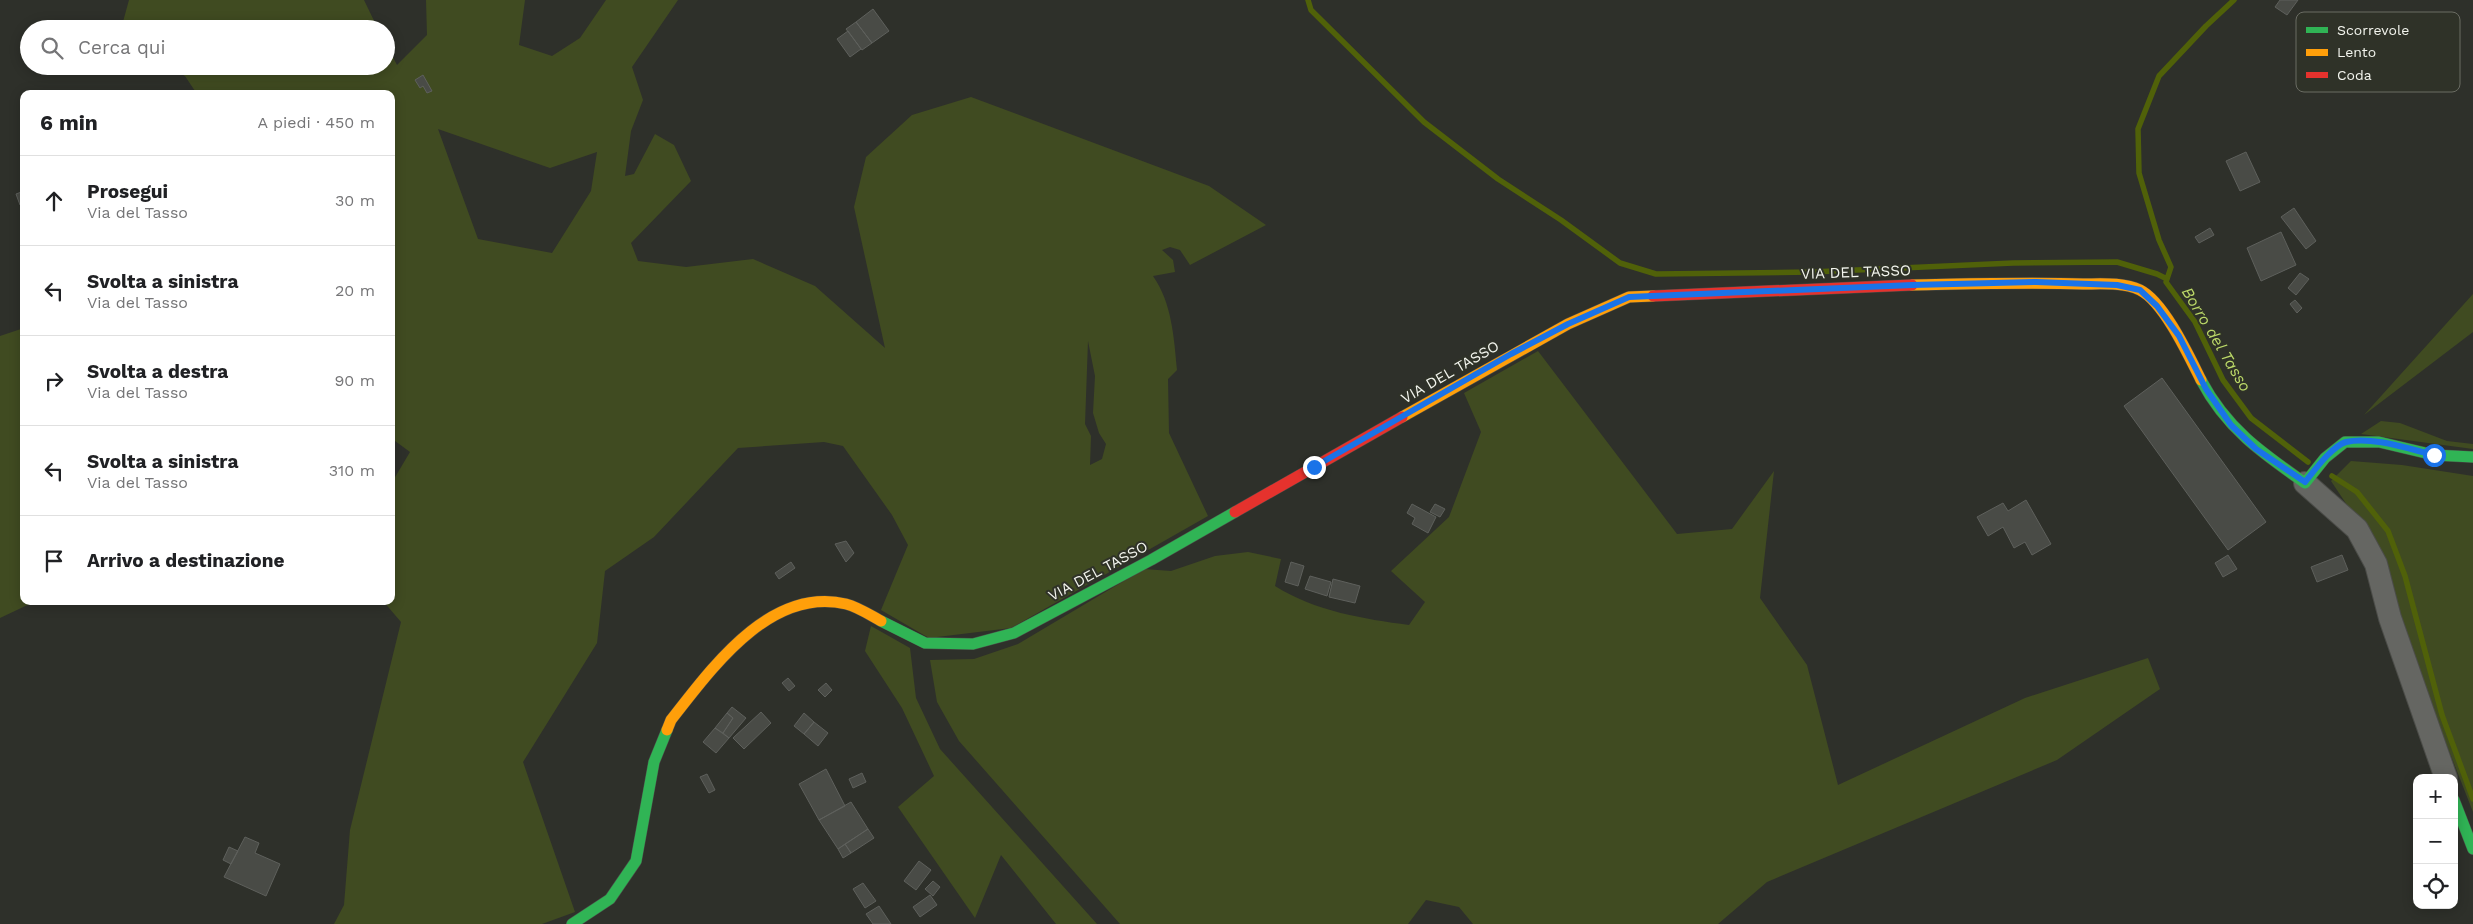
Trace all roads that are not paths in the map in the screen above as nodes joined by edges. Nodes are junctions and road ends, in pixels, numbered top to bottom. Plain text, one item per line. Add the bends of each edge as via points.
1 (2473, 457) edge
2 (2305, 482) junction
3 (2445, 774) edge
4 (2458, 810) edge
5 (2473, 849) edge
6 (572, 924) edge

1 - 2 street via 2434,455 2379,442 2345,442 2325,458
2 - 3 street via 2357,529 2376,564 2390,618
2 - 6 street, VIA DEL TASSO via 2256,449 2231,425 2206,389 2179,336 2157,306 2140,290 2117,285 2036,282 1629,297 1511,354 1142,565 1014,634 973,644 924,643 847,604 814,601 764,620 718,660 671,720 654,762 636,862 610,899
4 - 5 street

